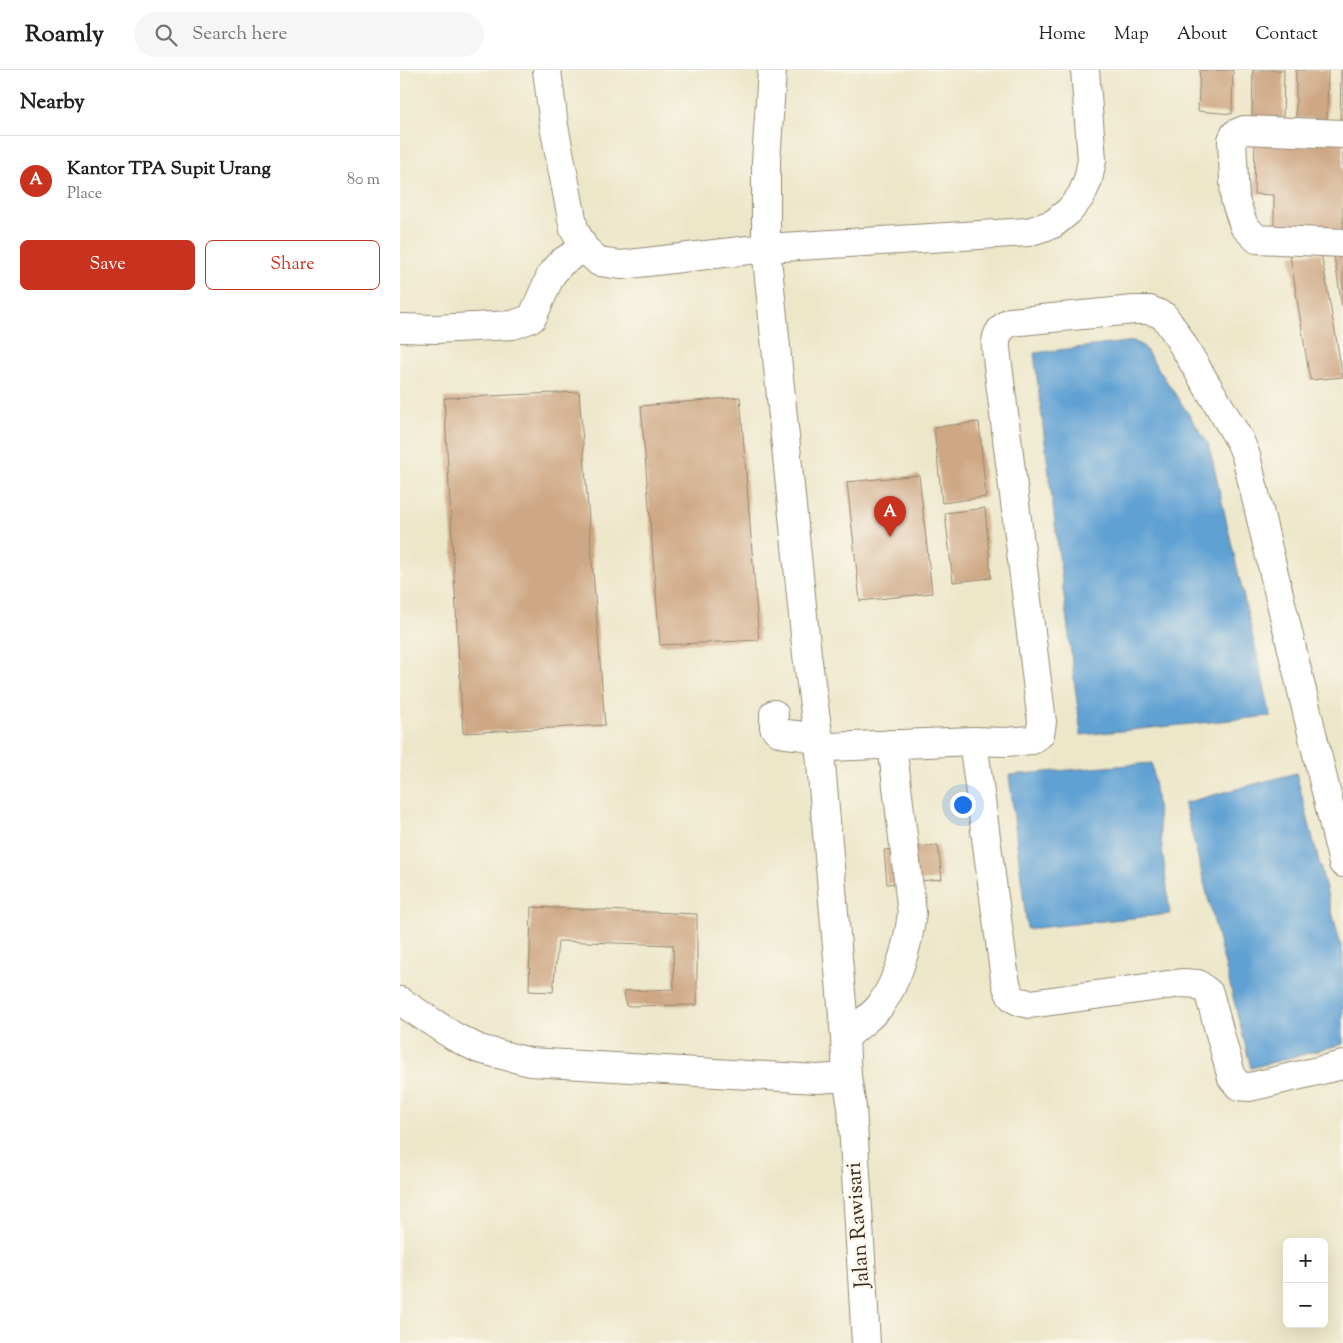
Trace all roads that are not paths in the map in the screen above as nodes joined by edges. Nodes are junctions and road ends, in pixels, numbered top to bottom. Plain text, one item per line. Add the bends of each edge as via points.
1 (547, 70) edge
2 (772, 70) edge
3 (1085, 70) edge
4 (1343, 134) edge
5 (1343, 244) edge
6 (584, 248) junction
7 (766, 248) junction
8 (400, 328) edge
9 (774, 714) dead end
10 (818, 741) junction
11 (973, 741) junction
12 (892, 744) junction
13 (1343, 863) edge
14 (400, 1001) edge
15 (845, 1038) junction
16 (1343, 1065) edge
17 (847, 1077) junction
18 (866, 1343) edge

1 - 6 street via 574,229
2 - 7 street, Jalan Rawisari via 766,162
3 - 7 street via 1092,160 1088,180 1081,196 1052,224 1028,232
4 - 5 street via 1244,130 1235,134 1232,140 1235,200 1244,226 1257,238
6 - 7 street via 599,262 621,265
6 - 8 street via 562,262 550,275 532,318 513,325
7 - 10 street, Jalan Rawisari
9 - 10 street via 774,727 779,732
10 - 12 street via 830,747
10 - 15 street, Jalan Rawisari
11 - 12 street
11 - 13 street via 1032,740 1040,734 1042,722 995,342 998,332 1010,322 1150,310 1164,316 1174,330 1246,456
11 - 16 street via 1005,979 1009,994 1017,1002 1030,1004 1182,983 1198,984 1208,993 1232,1078 1239,1086 1250,1087
12 - 15 street via 912,913 909,936 898,971 879,1007
14 - 17 street via 471,1045 530,1062 817,1079
15 - 17 street, Jalan Rawisari
17 - 18 street, Jalan Rawisari via 852,1108

